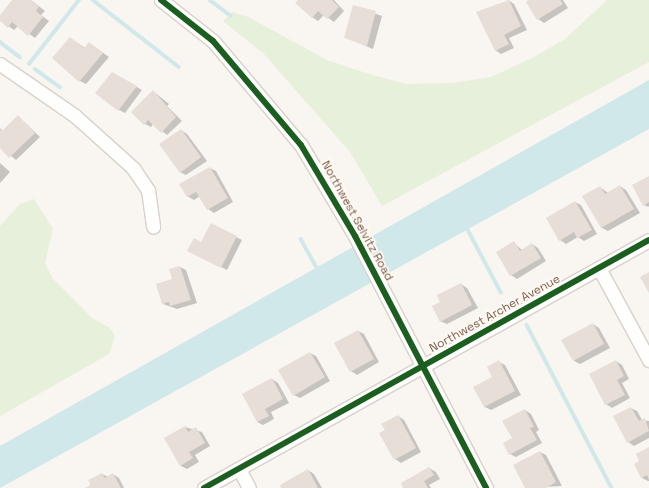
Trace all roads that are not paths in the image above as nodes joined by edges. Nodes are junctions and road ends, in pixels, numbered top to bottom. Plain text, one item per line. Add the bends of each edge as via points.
1 (161, 0) edge
2 (2, 71) edge
3 (153, 227) dead end
4 (649, 240) edge
5 (599, 268) junction
6 (649, 360) edge
7 (422, 367) junction
8 (238, 469) junction
9 (204, 488) edge
10 (249, 488) edge
11 (486, 488) edge

1 - 7 street, Northwest Selvitz Road via 213,41 301,145 355,236
2 - 3 street via 74,115 133,168 148,190
4 - 5 street, Northwest Archer Avenue
5 - 6 street
5 - 7 street, Northwest Archer Avenue
7 - 8 street, Northwest Archer Avenue
7 - 11 street, Northwest Selvitz Road
8 - 9 street, Northwest Archer Avenue
8 - 10 street

